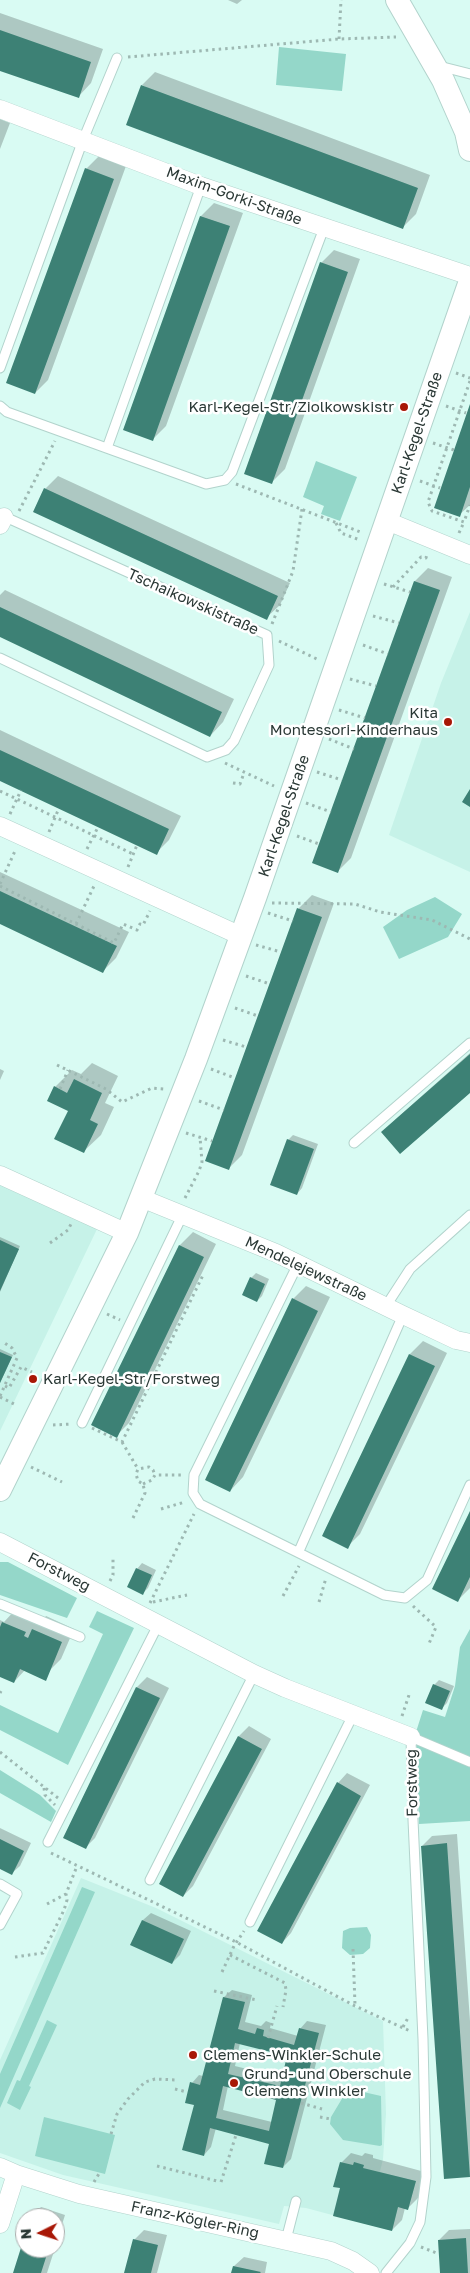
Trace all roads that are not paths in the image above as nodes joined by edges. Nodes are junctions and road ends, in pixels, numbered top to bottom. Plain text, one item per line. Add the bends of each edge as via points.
1 (397, 0) edge
2 (117, 58) road end
3 (434, 65) junction
4 (470, 74) edge
5 (0, 109) edge
6 (83, 140) junction
7 (470, 150) edge
8 (201, 186) junction
9 (324, 228) junction
10 (470, 276) edge
11 (470, 282) edge
12 (0, 368) edge
13 (0, 406) edge
14 (107, 448) junction
15 (4, 519) edge
16 (387, 521) junction
17 (470, 555) edge
18 (0, 658) edge
19 (2, 827) edge
20 (249, 940) junction
21 (470, 1043) edge
22 (354, 1144) dead end
23 (0, 1175) edge
24 (141, 1198) junction
25 (180, 1213) junction
26 (470, 1215) edge
27 (126, 1233) junction
28 (298, 1264) junction
29 (386, 1306) junction
30 (403, 1315) junction
31 (470, 1343) edge
32 (82, 1423) road end
33 (470, 1485) edge
34 (0, 1490) edge
35 (0, 1542) edge
36 (302, 1553) junction
37 (0, 1604) edge
38 (150, 1615) junction
39 (80, 1637) dead end
40 (254, 1674) junction
41 (352, 1715) junction
42 (404, 1734) junction
43 (470, 1762) edge
44 (48, 1842) road end
45 (150, 1880) dead end
46 (0, 1884) edge
47 (250, 1922) dead end
48 (0, 1925) edge
49 (8, 2171) edge
50 (296, 2201) dead end
51 (0, 2224) edge
52 (286, 2240) junction
53 (370, 2273) edge
54 (386, 2273) edge

1 - 3 street
2 - 6 lane
3 - 4 lane
3 - 7 street via 456,107
5 - 6 street, Maxim-Gorki-Straße
6 - 8 street, Maxim-Gorki-Straße
6 - 12 lane
8 - 9 street, Maxim-Gorki-Straße
8 - 14 lane
9 - 10 street, Maxim-Gorki-Straße
9 - 14 lane via 232,472 225,480 206,484
11 - 16 street, Karl-Kegel-Straße
13 - 14 lane via 7,412
15 - 18 lane, Tschaikowskistraße via 267,635 269,665 234,741 226,750 207,757
16 - 17 street
16 - 20 street, Karl-Kegel-Straße
19 - 20 street
20 - 24 street, Karl-Kegel-Straße via 196,1059
21 - 22 lane
23 - 27 street
24 - 25 street, Mendelejewstraße
24 - 27 street, Karl-Kegel-Straße
25 - 28 street, Mendelejewstraße
25 - 32 lane
26 - 29 lane via 410,1270
27 - 34 street, Karl-Kegel-Straße
28 - 29 street, Mendelejewstraße
28 - 36 lane via 194,1475 193,1494 198,1501
29 - 30 street, Mendelejewstraße
30 - 31 street, Mendelejewstraße via 456,1340
30 - 36 lane
33 - 36 lane via 427,1580 405,1598 384,1595
35 - 38 street, Forstweg via 104,1596
37 - 39 lane
38 - 40 street, Forstweg
38 - 44 lane
40 - 41 street, Forstweg
40 - 45 lane
41 - 42 street, Forstweg
41 - 47 lane
42 - 43 lane
42 - 54 lane, Forstweg via 413,1820 426,2177 420,2222 410,2243
46 - 48 lane via 17,1894
49 - 51 street, Franz-Kögler-Ring
49 - 52 street, Franz-Kögler-Ring via 79,2194
50 - 52 lane
52 - 53 street, Franz-Kögler-Ring via 331,2251

